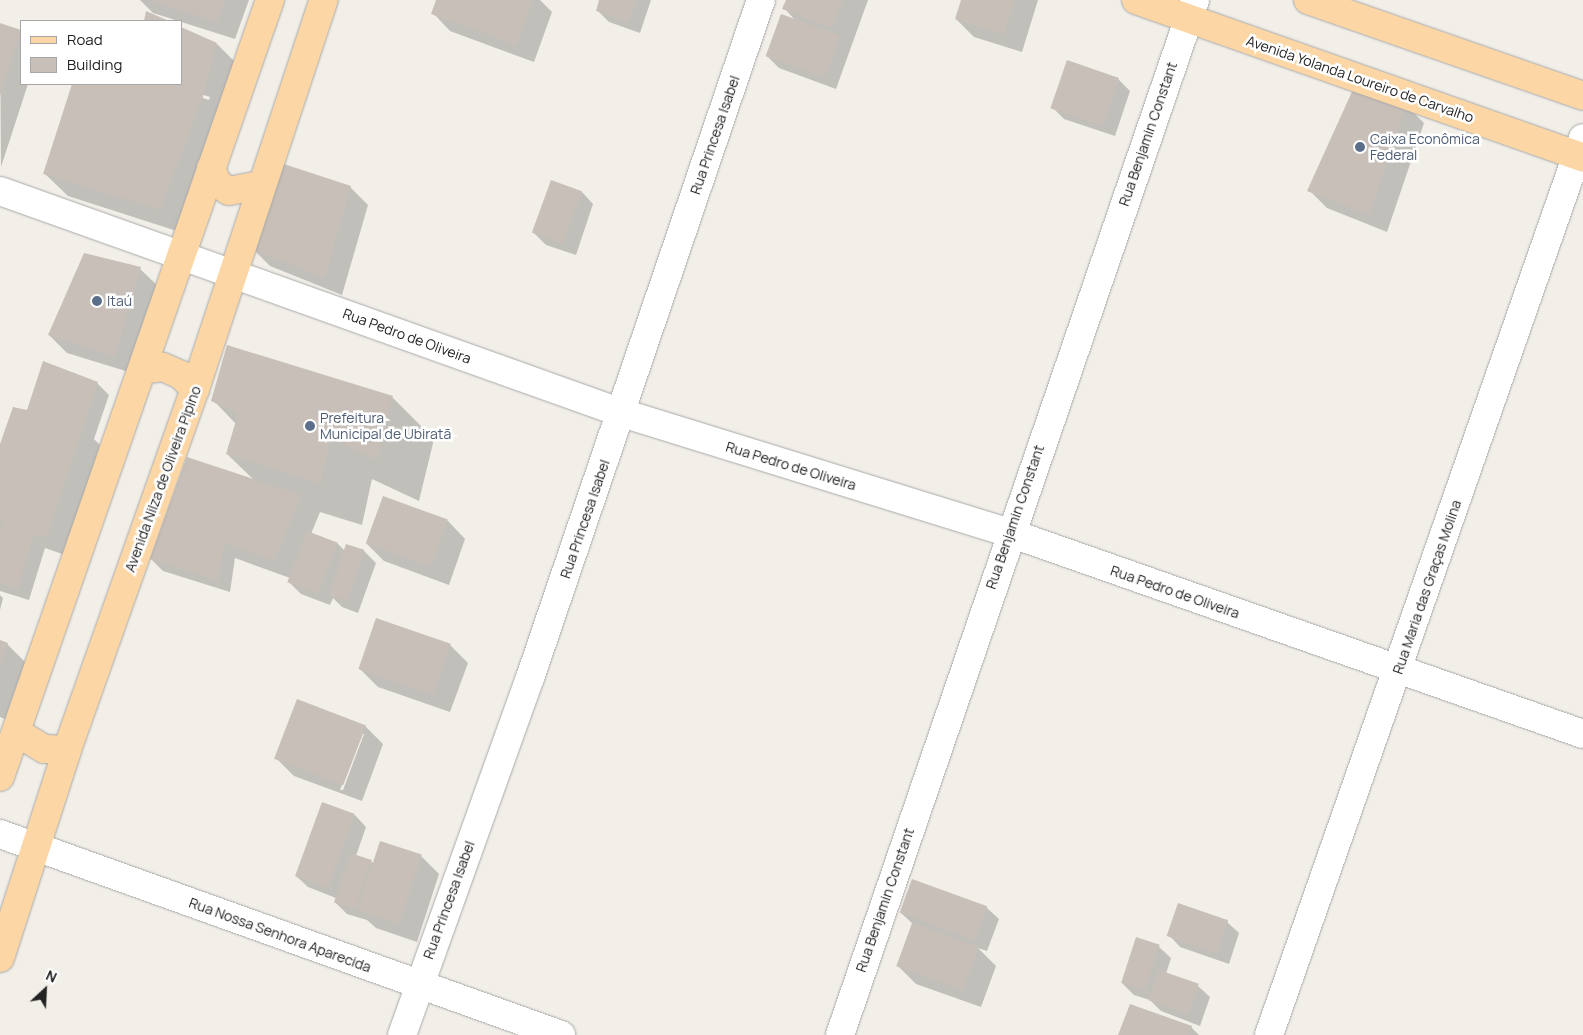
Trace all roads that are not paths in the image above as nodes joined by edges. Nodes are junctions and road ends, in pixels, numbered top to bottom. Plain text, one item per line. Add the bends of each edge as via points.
1 (270, 0) edge
2 (324, 0) edge
3 (761, 0) edge
4 (1136, 0) edge
5 (1308, 0) edge
6 (1192, 9) edge
7 (1583, 96) edge
8 (1581, 150) edge
9 (211, 168) junction
10 (261, 185) junction
11 (0, 192) edge
12 (180, 254) junction
13 (232, 272) junction
14 (143, 370) junction
15 (196, 389) junction
16 (622, 413) junction
17 (1010, 533) junction
18 (1398, 670) junction
19 (16, 732) junction
20 (1583, 734) edge
21 (67, 750) junction
22 (0, 777) edge
23 (0, 834) edge
24 (37, 847) junction
25 (3, 942) edge
26 (419, 985) junction
27 (402, 1035) edge
28 (560, 1035) edge
29 (840, 1035) edge
30 (1269, 1035) edge

1 - 9 main road
2 - 10 main road, Avenida Nilza de Oliveira Pipino
3 - 16 street, Rua Princesa Isabel
4 - 6 main road, Avenida Yolanda Loureiro de Carvalho
5 - 7 main road
6 - 8 main road, Avenida Yolanda Loureiro de Carvalho
6 - 17 street, Rua Benjamin Constant
8 - 18 street, Rua Maria das Graças Molina
9 - 10 main road via 217,183 228,191
9 - 12 main road
10 - 13 main road, Avenida Nilza de Oliveira Pipino
11 - 12 street, Rua Pedro de Oliveira
12 - 13 street, Rua Pedro de Oliveira
12 - 14 main road
13 - 15 main road, Avenida Nilza de Oliveira Pipino
13 - 16 street, Rua Pedro de Oliveira
14 - 15 main road via 163,367 181,375
14 - 19 main road
15 - 21 main road, Avenida Nilza de Oliveira Pipino
16 - 17 street, Rua Pedro de Oliveira
16 - 26 street, Rua Princesa Isabel
17 - 18 street, Rua Pedro de Oliveira
17 - 29 street, Rua Benjamin Constant
18 - 20 street, Rua Pedro de Oliveira
18 - 30 street, Rua Maria das Graças Molina
19 - 21 main road via 44,749
19 - 22 main road
21 - 24 main road, Avenida Nilza de Oliveira Pipino
23 - 24 street, Rua Nossa Senhora Aparecida
24 - 25 main road, Avenida Nilza de Oliveira Pipino
24 - 26 street, Rua Nossa Senhora Aparecida
26 - 27 street, Rua Princesa Isabel
26 - 28 street, Rua Nossa Senhora Aparecida

